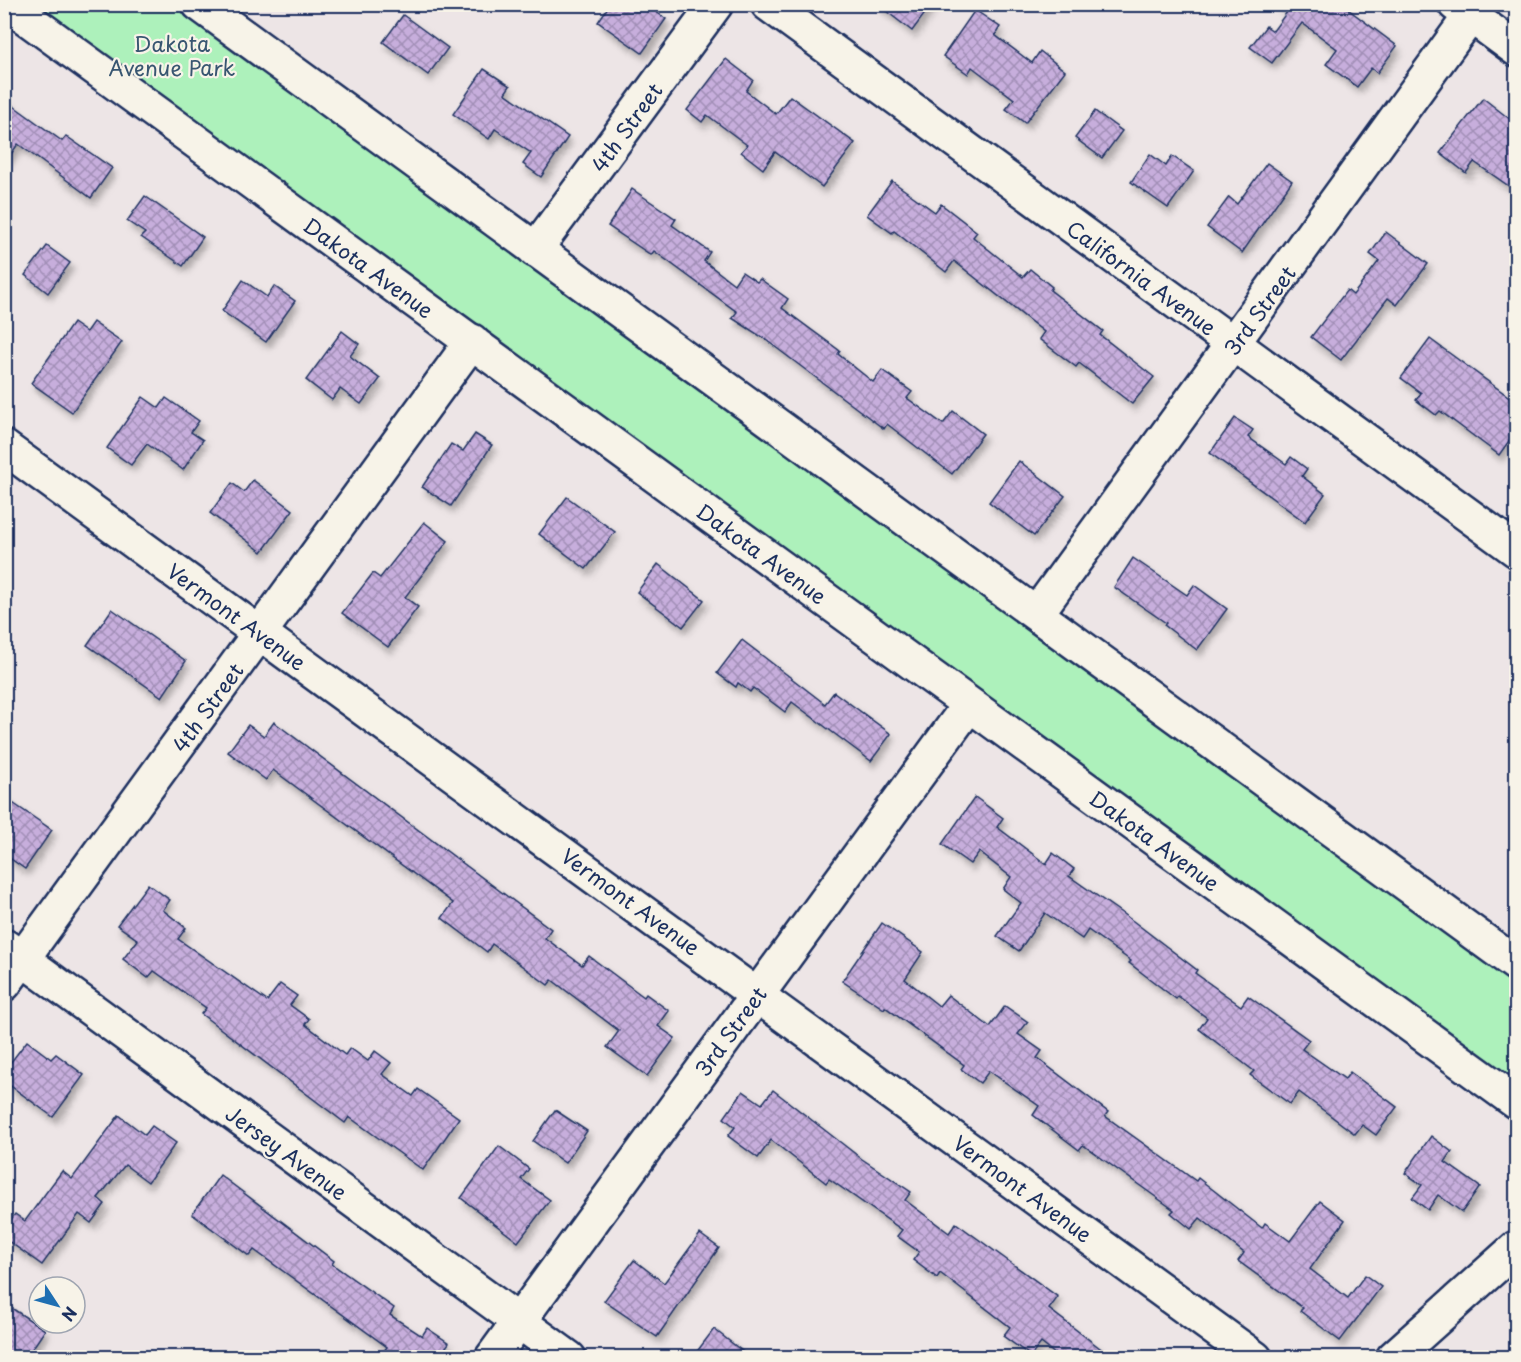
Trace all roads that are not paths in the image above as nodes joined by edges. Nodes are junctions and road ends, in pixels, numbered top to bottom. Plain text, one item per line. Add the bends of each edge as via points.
1 (7, 4) edge
2 (199, 4) edge
3 (716, 4) edge
4 (768, 4) edge
5 (1469, 8) edge
6 (1516, 49) edge
7 (536, 249) junction
8 (472, 341) junction
9 (1235, 345) junction
10 (4, 447) edge
11 (1516, 550) edge
12 (1037, 613) junction
13 (261, 633) junction
14 (969, 705) junction
15 (10, 963) edge
16 (1516, 964) edge
17 (758, 993) junction
18 (1516, 1102) edge
19 (1516, 1248) edge
20 (518, 1321) junction
21 (492, 1358) edge
22 (569, 1358) edge
23 (1255, 1358) edge
24 (1393, 1358) edge

1 - 8 street, Dakota Avenue
2 - 7 street
3 - 7 street, 4th Street
4 - 9 street, California Avenue
5 - 6 street
5 - 9 street, 3rd Street
7 - 12 street
8 - 13 street, 4th Street
8 - 14 street, Dakota Avenue
9 - 11 street, California Avenue
9 - 12 street, 3rd Street
10 - 13 street, Vermont Avenue
12 - 16 street
13 - 15 street, 4th Street
13 - 17 street, Vermont Avenue
14 - 17 street, 3rd Street
14 - 18 street, Dakota Avenue
15 - 20 street, Jersey Avenue
17 - 20 street, 3rd Street
17 - 23 street, Vermont Avenue
19 - 24 street
20 - 21 street, 3rd Street
20 - 22 street, Jersey Avenue

